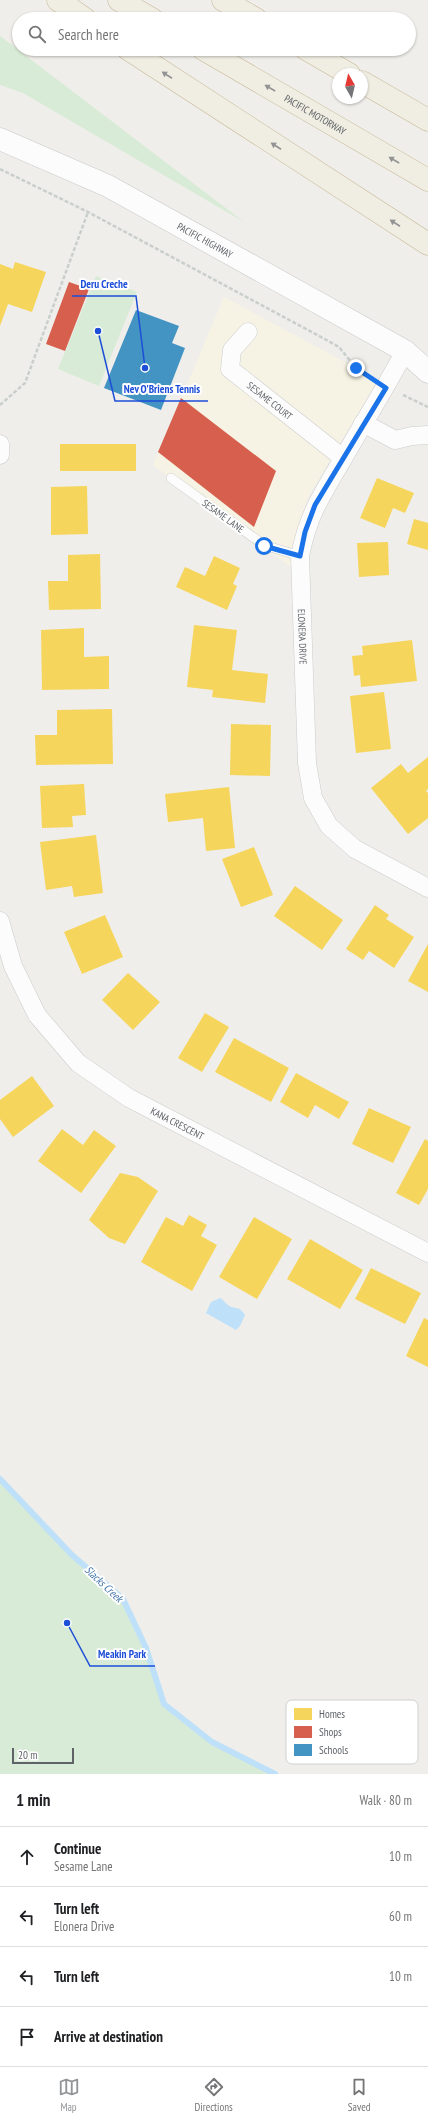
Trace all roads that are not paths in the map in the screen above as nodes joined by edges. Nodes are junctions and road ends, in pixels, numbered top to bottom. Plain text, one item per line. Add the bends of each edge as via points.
1 (58, 0) edge
2 (119, 0) edge
3 (223, 0) edge
4 (75, 12) edge
5 (140, 12) edge
6 (244, 12) edge
7 (139, 56) edge
8 (215, 56) edge
9 (318, 56) edge
10 (339, 68) edge
11 (368, 86) edge
12 (389, 98) junction
13 (428, 111) edge
14 (428, 120) edge
15 (0, 139) edge
16 (428, 180) edge
17 (428, 244) edge
18 (248, 332) dead end
19 (405, 351) junction
20 (428, 355) edge
21 (428, 372) edge
22 (363, 423) junction
23 (428, 435) edge
24 (0, 444) edge
25 (0, 455) edge
26 (343, 458) junction
27 (172, 478) dead end
28 (300, 556) junction
29 (428, 888) edge
30 (0, 921) edge
31 (428, 1253) edge

1 - 4 highway
2 - 5 highway
3 - 6 highway
17 -> 7 highway
16 -> 8 highway, PACIFIC MOTORWAY
9 - 10 highway
11 - 12 highway
12 - 13 highway
12 - 14 highway
15 - 19 main road, PACIFIC HIGHWAY via 108,186
18 - 26 street, SESAME COURT via 232,350 230,369
19 - 20 main road, PACIFIC HIGHWAY
19 - 21 main road, PACIFIC HIGHWAY
19 - 22 street, ELONERA DRIVE via 386,388
22 - 23 street via 395,440
22 - 26 street, ELONERA DRIVE
24 - 25 street
26 - 28 street, ELONERA DRIVE via 315,505
27 - 28 lane, SESAME LANE via 264,546
28 - 29 street, ELONERA DRIVE via 307,763 313,798 329,826 356,849
30 - 31 street, KANA CRESCENT via 13,966 37,1015 78,1063 129,1098

